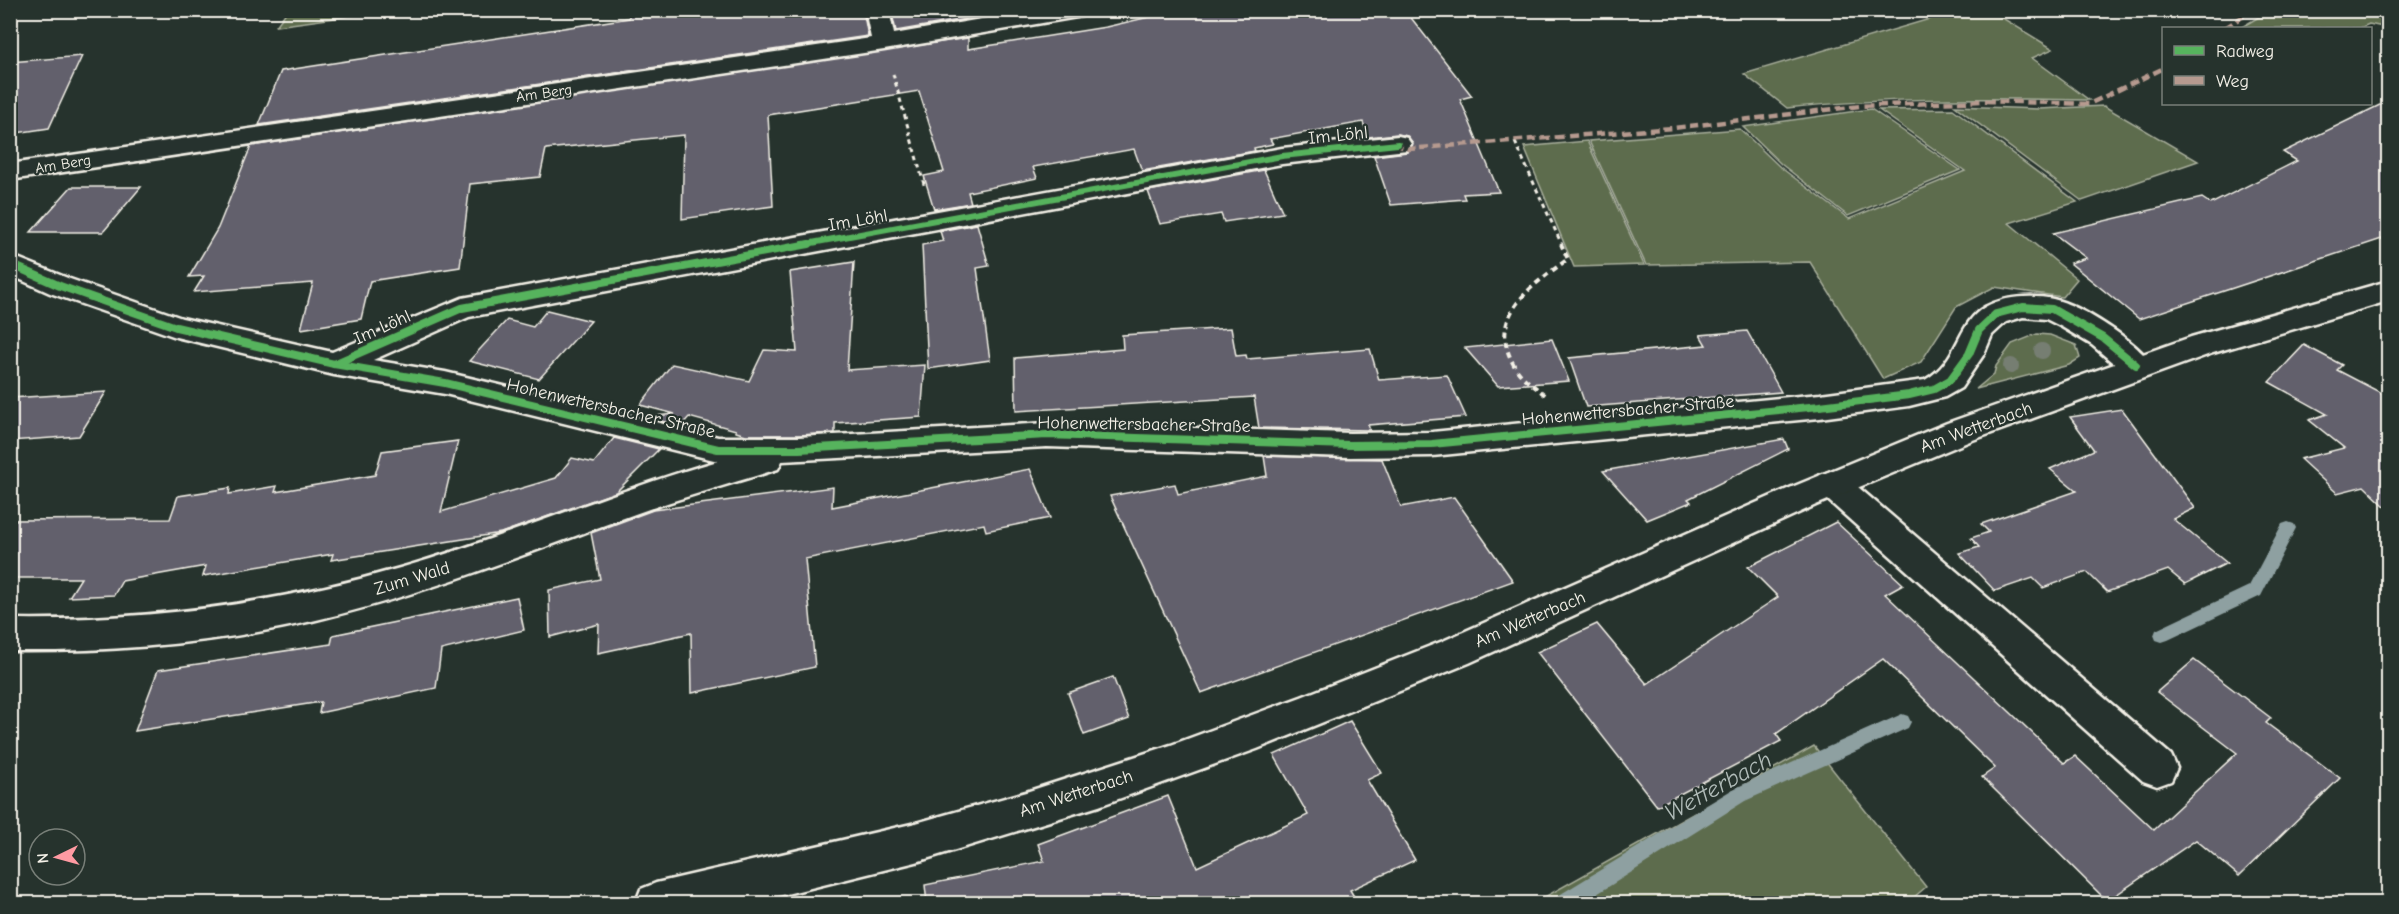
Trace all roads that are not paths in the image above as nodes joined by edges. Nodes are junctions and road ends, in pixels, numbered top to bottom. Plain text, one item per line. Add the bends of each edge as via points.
1 (877, 10) edge
2 (1077, 10) edge
3 (884, 43) junction
4 (1398, 144) dead end
5 (10, 172) edge
6 (10, 264) edge
7 (2388, 291) edge
8 (334, 364) junction
9 (2136, 365) junction
10 (799, 449) junction
11 (1832, 484) junction
12 (10, 635) edge
13 (2157, 768) dead end
14 (656, 903) edge

1 - 3 street
2 - 3 street, Am Berg
3 - 5 street, Am Berg
4 - 8 street, Im Löhl via 1281,156 462,308
6 - 8 street, Hohenwettersbacher Straße via 176,327
7 - 9 street, Am Wetterbach via 2267,323
8 - 10 street, Hohenwettersbacher Straße via 445,384 718,449
9 - 10 street, Hohenwettersbacher Straße via 2103,338 2052,309 2023,308 1996,314 1979,330 1969,354 1950,380 1926,391 1861,402 1392,446 1047,435
9 - 11 street, Am Wetterbach
10 - 12 street, Zum Wald via 416,579 312,606 179,630
11 - 13 street
11 - 14 street, Am Wetterbach via 1526,622 1143,771 956,832 837,864

